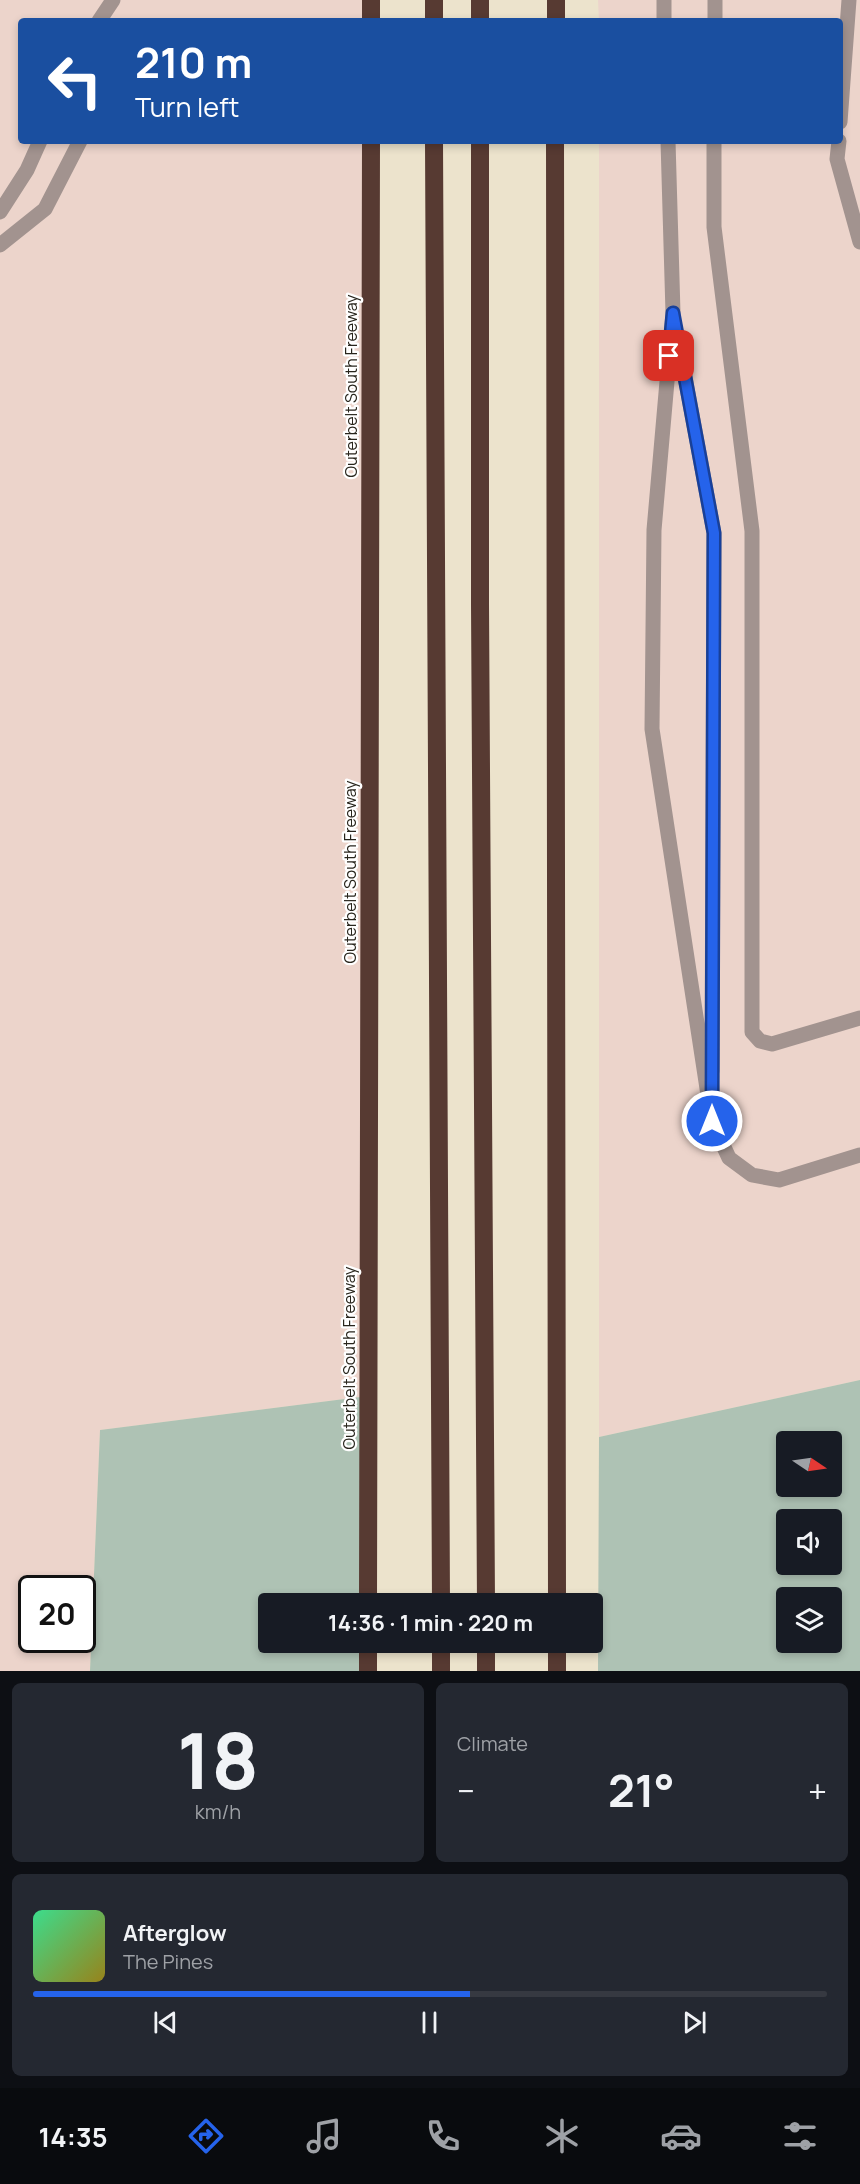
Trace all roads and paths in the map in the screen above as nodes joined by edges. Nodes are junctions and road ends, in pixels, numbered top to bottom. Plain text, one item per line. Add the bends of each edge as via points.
1 (371, 0) edge
2 (434, 0) edge
3 (480, 0) edge
4 (556, 0) edge
5 (663, 0) edge
6 (715, 0) edge
7 (849, 0) edge
8 (371, 18) edge
9 (434, 18) edge
10 (480, 18) edge
11 (556, 18) edge
12 (664, 18) edge
13 (715, 18) edge
14 (843, 81) edge
15 (39, 144) edge
16 (78, 144) edge
17 (371, 144) edge
18 (434, 144) edge
19 (480, 144) edge
20 (555, 144) edge
21 (668, 144) edge
22 (714, 144) edge
23 (838, 144) edge
24 (0, 212) edge
25 (860, 242) edge
26 (0, 244) edge
27 (673, 313) junction
28 (860, 1018) edge
29 (712, 1121) junction
30 (860, 1155) edge
31 (368, 1593) edge
32 (441, 1593) edge
33 (486, 1593) edge
34 (557, 1593) edge
35 (368, 1653) edge
36 (441, 1653) edge
37 (486, 1653) edge
38 (557, 1653) edge
39 (368, 1671) edge
40 (441, 1671) edge
41 (486, 1671) edge
42 (557, 1671) edge

1 - 8 highway
2 - 9 highway
3 - 10 highway
4 - 11 highway
5 - 12 lane
6 - 13 lane
7 - 14 lane
15 - 24 lane
16 - 26 lane via 45,209
17 - 31 highway, Outerbelt South Freeway
18 - 32 highway
19 - 33 highway
20 - 34 highway
21 - 27 lane
22 - 28 lane via 714,227 752,531 752,1032 760,1041 771,1044
23 - 25 lane via 837,159
27 - 29 lane via 714,533
27 - 29 lane via 654,530 652,729
29 - 30 lane via 729,1158 752,1175 779,1180
35 - 39 highway
36 - 40 highway
37 - 41 highway
38 - 42 highway

